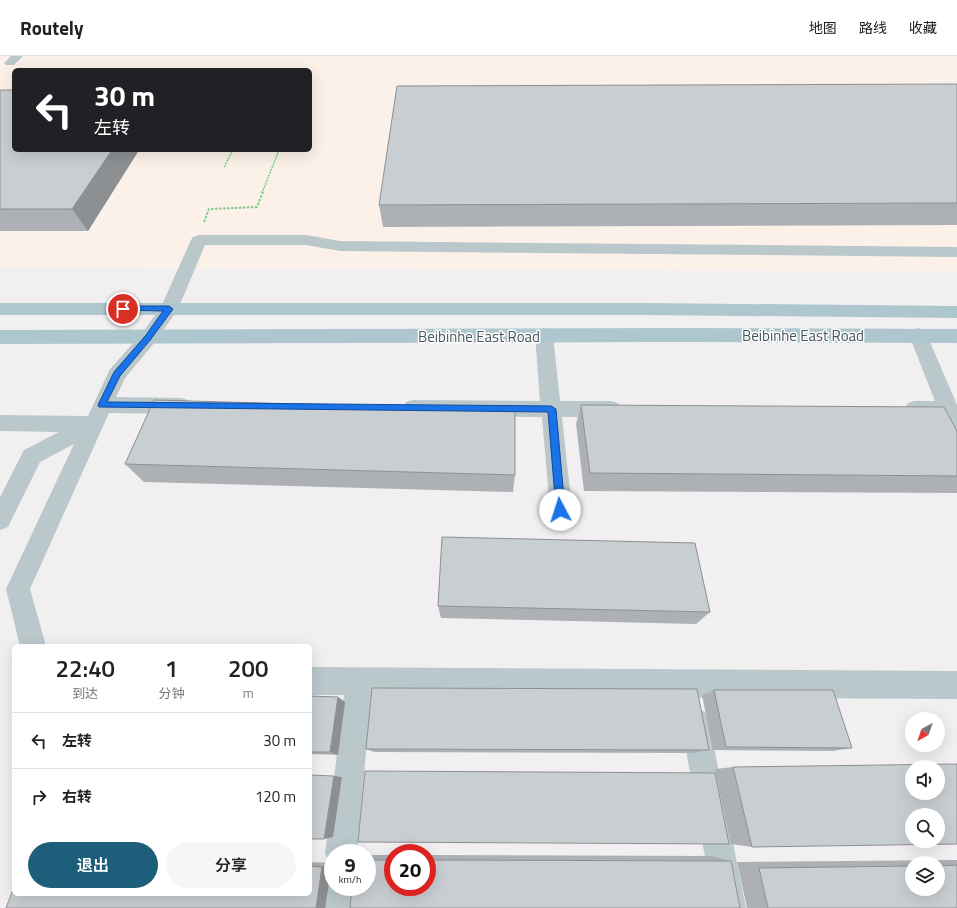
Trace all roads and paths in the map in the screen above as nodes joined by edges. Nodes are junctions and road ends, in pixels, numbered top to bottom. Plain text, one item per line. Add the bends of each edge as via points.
1 (232, 152) edge
2 (278, 152) edge
3 (224, 167) dead end
4 (199, 240) junction
5 (957, 252) edge
6 (0, 309) edge
7 (169, 309) junction
8 (957, 312) edge
9 (544, 335) junction
10 (918, 335) junction
11 (957, 336) edge
12 (0, 337) edge
13 (149, 337) junction
14 (196, 406) edge
15 (394, 408) edge
16 (551, 409) junction
17 (631, 409) edge
18 (893, 409) edge
19 (949, 409) junction
20 (97, 415) junction
21 (0, 423) edge
22 (957, 429) edge
23 (560, 510) dead end
24 (0, 520) edge
25 (32, 644) edge
26 (312, 681) edge
27 (359, 682) junction
28 (688, 684) junction
29 (957, 685) edge
30 (342, 844) edge
31 (337, 896) edge
32 (335, 908) edge
33 (730, 908) edge

1 - 3 path
2 - 4 path via 257,207 209,209
4 - 5 street via 306,240 340,246
4 - 7 street
6 - 7 main road, Beibinhe East Road
7 - 8 main road, Beibinhe East Road
7 - 13 street
9 - 10 main road, Beibinhe East Road
9 - 13 main road, Beibinhe East Road
9 - 16 street
10 - 11 main road, Beibinhe East Road
10 - 19 street
12 - 13 main road, Beibinhe East Road
13 - 20 street via 116,374
14 - 20 street
15 - 16 street
16 - 17 street
16 - 23 street
18 - 19 street
19 - 22 street
20 - 21 street
20 - 24 street via 32,456
20 - 25 street via 18,589
26 - 27 street
27 - 28 street
27 - 30 street
28 - 29 street
28 - 33 street
31 - 32 street

